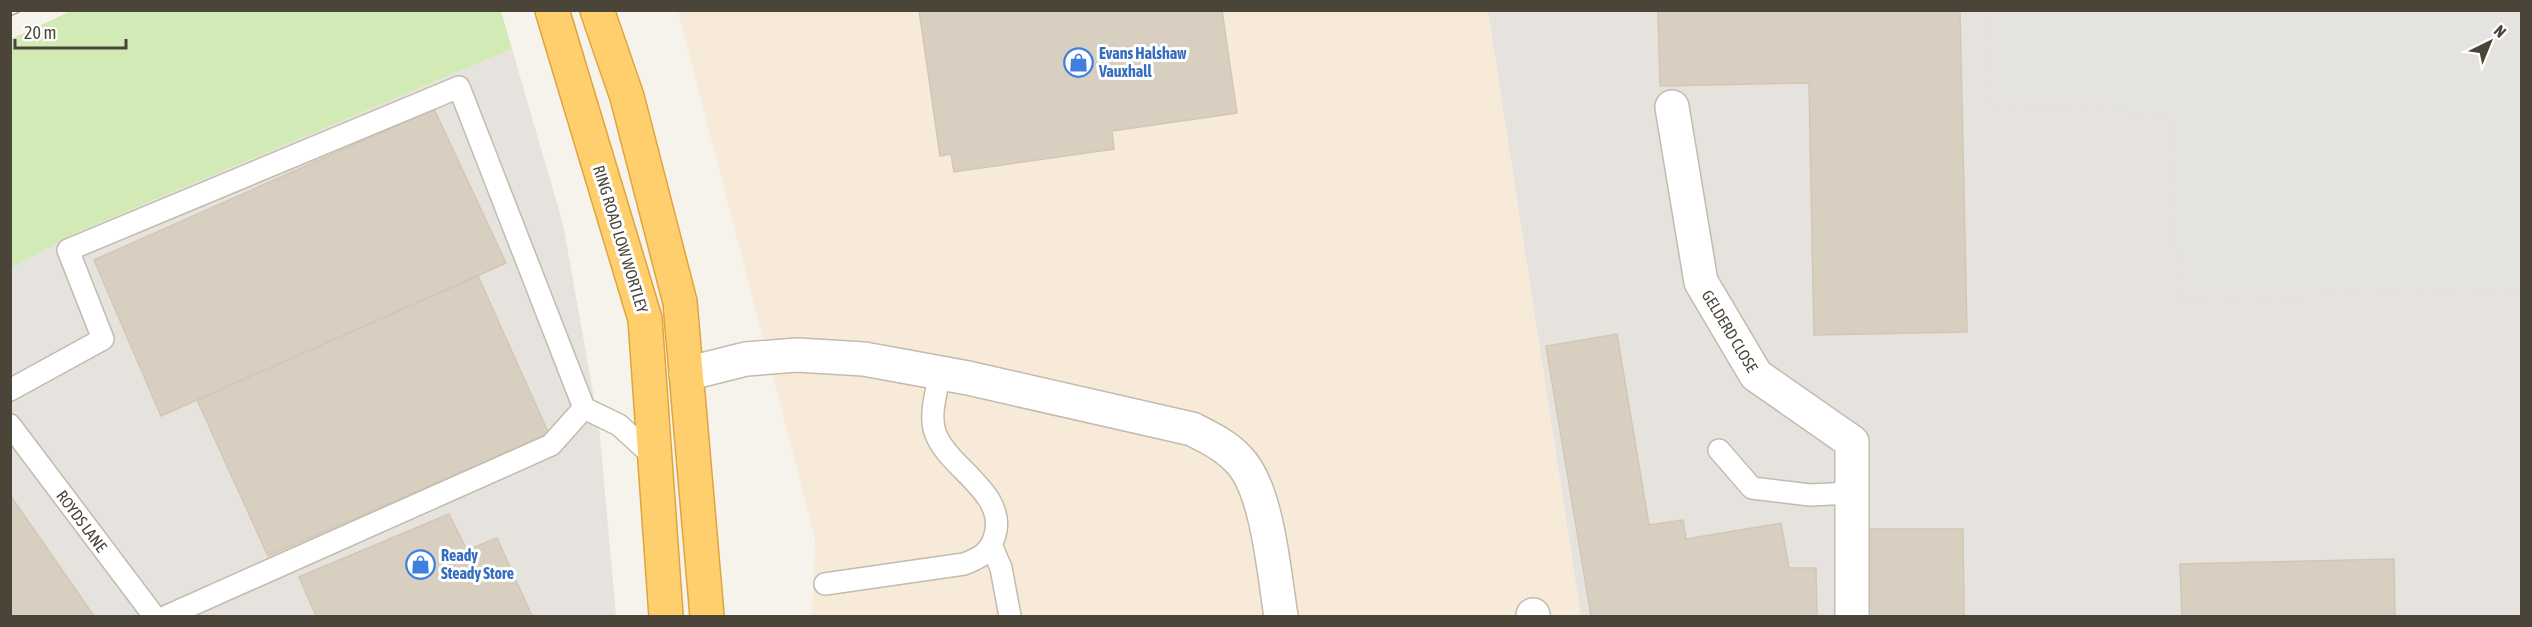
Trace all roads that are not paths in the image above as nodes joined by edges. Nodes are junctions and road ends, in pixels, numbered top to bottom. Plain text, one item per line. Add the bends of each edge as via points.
1 (552, 10) edge
2 (597, 10) edge
3 (1672, 107) dead end
4 (940, 373) junction
5 (686, 374) junction
6 (10, 390) edge
7 (584, 408) junction
8 (10, 425) edge
9 (1719, 450) dead end
10 (655, 458) junction
11 (1852, 493) junction
12 (992, 547) junction
13 (825, 584) dead end
14 (154, 616) edge
15 (167, 616) edge
16 (666, 616) edge
17 (707, 616) edge
18 (1010, 616) edge
19 (1281, 616) edge
20 (1852, 616) edge

1 - 10 highway, RING ROAD LOW WORTLEY via 645,319
2 - 5 highway via 627,97 680,303
3 - 11 street, GELDERD CLOSE via 1701,282 1756,375 1852,442
4 - 5 street via 864,359 797,355 746,359
4 - 12 lane via 933,409 934,430 942,447 984,493 994,511 997,529
4 - 19 street via 1192,429 1218,443 1239,460 1256,485
5 - 17 highway
6 - 7 lane via 102,339 68,250 459,87
7 - 10 lane via 619,425
7 - 15 lane via 551,445
8 - 14 lane, ROYDS LANE
9 - 11 lane via 1752,488 1810,495
10 - 16 highway, RING ROAD LOW WORTLEY
11 - 20 street, GELDERD CLOSE
12 - 13 lane via 981,558 964,564
12 - 18 lane via 1001,568

